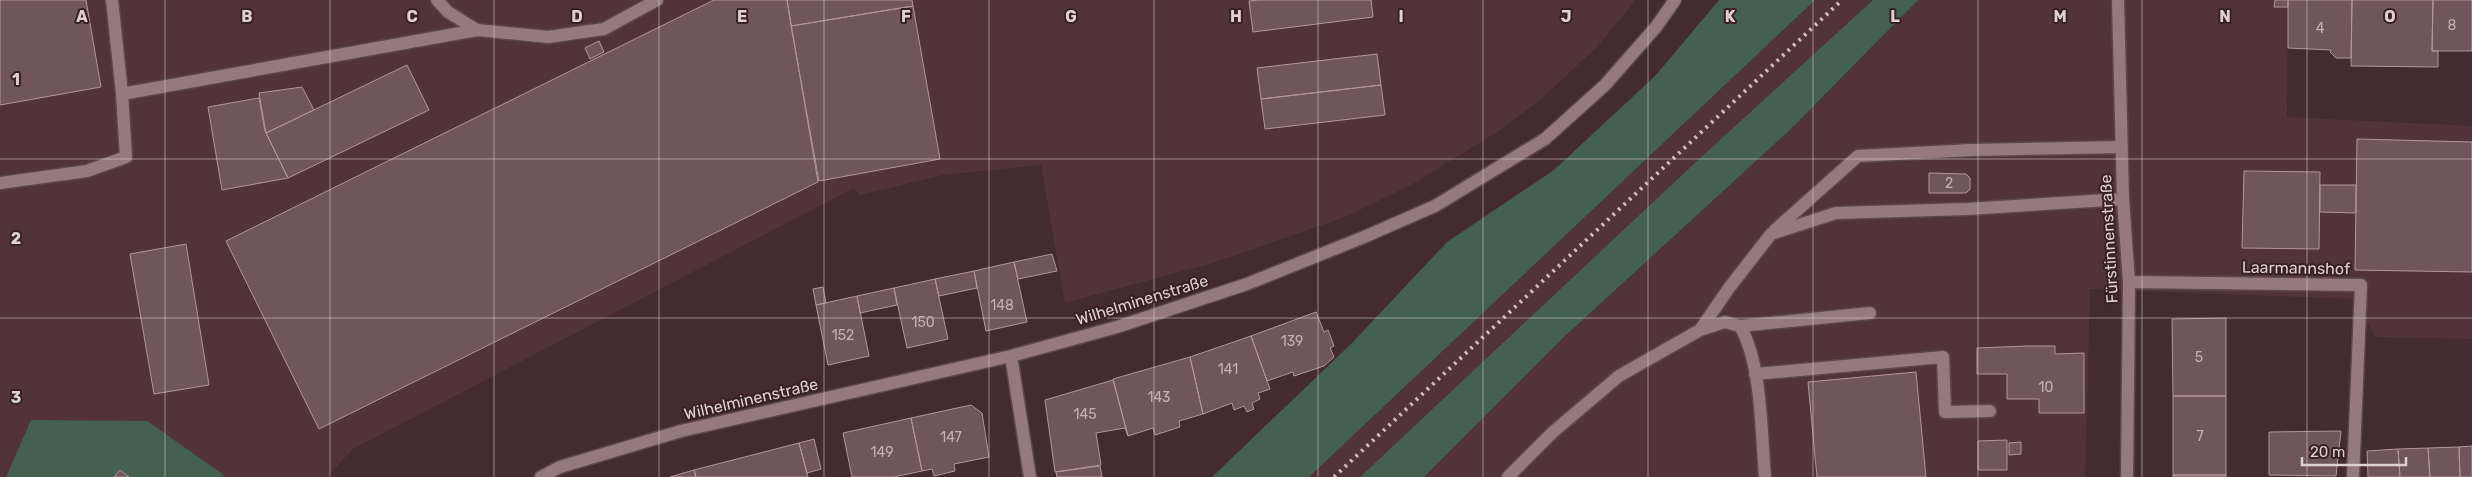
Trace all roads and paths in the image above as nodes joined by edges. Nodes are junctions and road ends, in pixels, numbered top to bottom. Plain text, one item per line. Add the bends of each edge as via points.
1 (112, 0) edge
2 (437, 0) edge
3 (657, 0) edge
4 (1675, 0) edge
5 (2118, 0) edge
6 (477, 30) junction
7 (122, 94) junction
8 (2121, 147) junction
9 (0, 184) edge
10 (2122, 199) junction
11 (1771, 234) junction
12 (2129, 282) junction
13 (1870, 313) dead end
14 (1740, 326) junction
15 (1700, 330) junction
16 (1011, 356) junction
17 (1755, 374) junction
18 (1990, 411) dead end
19 (541, 477) edge
20 (1030, 477) edge
21 (1508, 477) edge
22 (1765, 477) edge
23 (2128, 477) edge
24 (2353, 477) edge

1 - 7 street
2 - 6 street via 448,12
3 - 6 street via 604,29 548,36
4 - 16 street, Wilhelminenstraße via 1656,28 1605,85 1545,138 1435,206 1247,284 1117,327
5 - 8 street, Fürstinnenstraße
6 - 7 street
7 - 9 street via 126,157 87,171
8 - 10 street, Fürstinnenstraße
8 - 11 street via 1858,156
10 - 11 street via 1836,213
10 - 12 street, Fürstinnenstraße
11 - 15 street
12 - 23 street, Fürstinnenstraße
12 - 24 street, Laarmannshof via 2361,285
13 - 14 street
14 - 15 street via 1725,322
14 - 17 street via 1754,362
15 - 21 street via 1619,376 1553,432
16 - 19 street, Wilhelminenstraße via 681,431 568,464
16 - 20 street
17 - 18 street via 1943,357 1945,412
17 - 22 street

